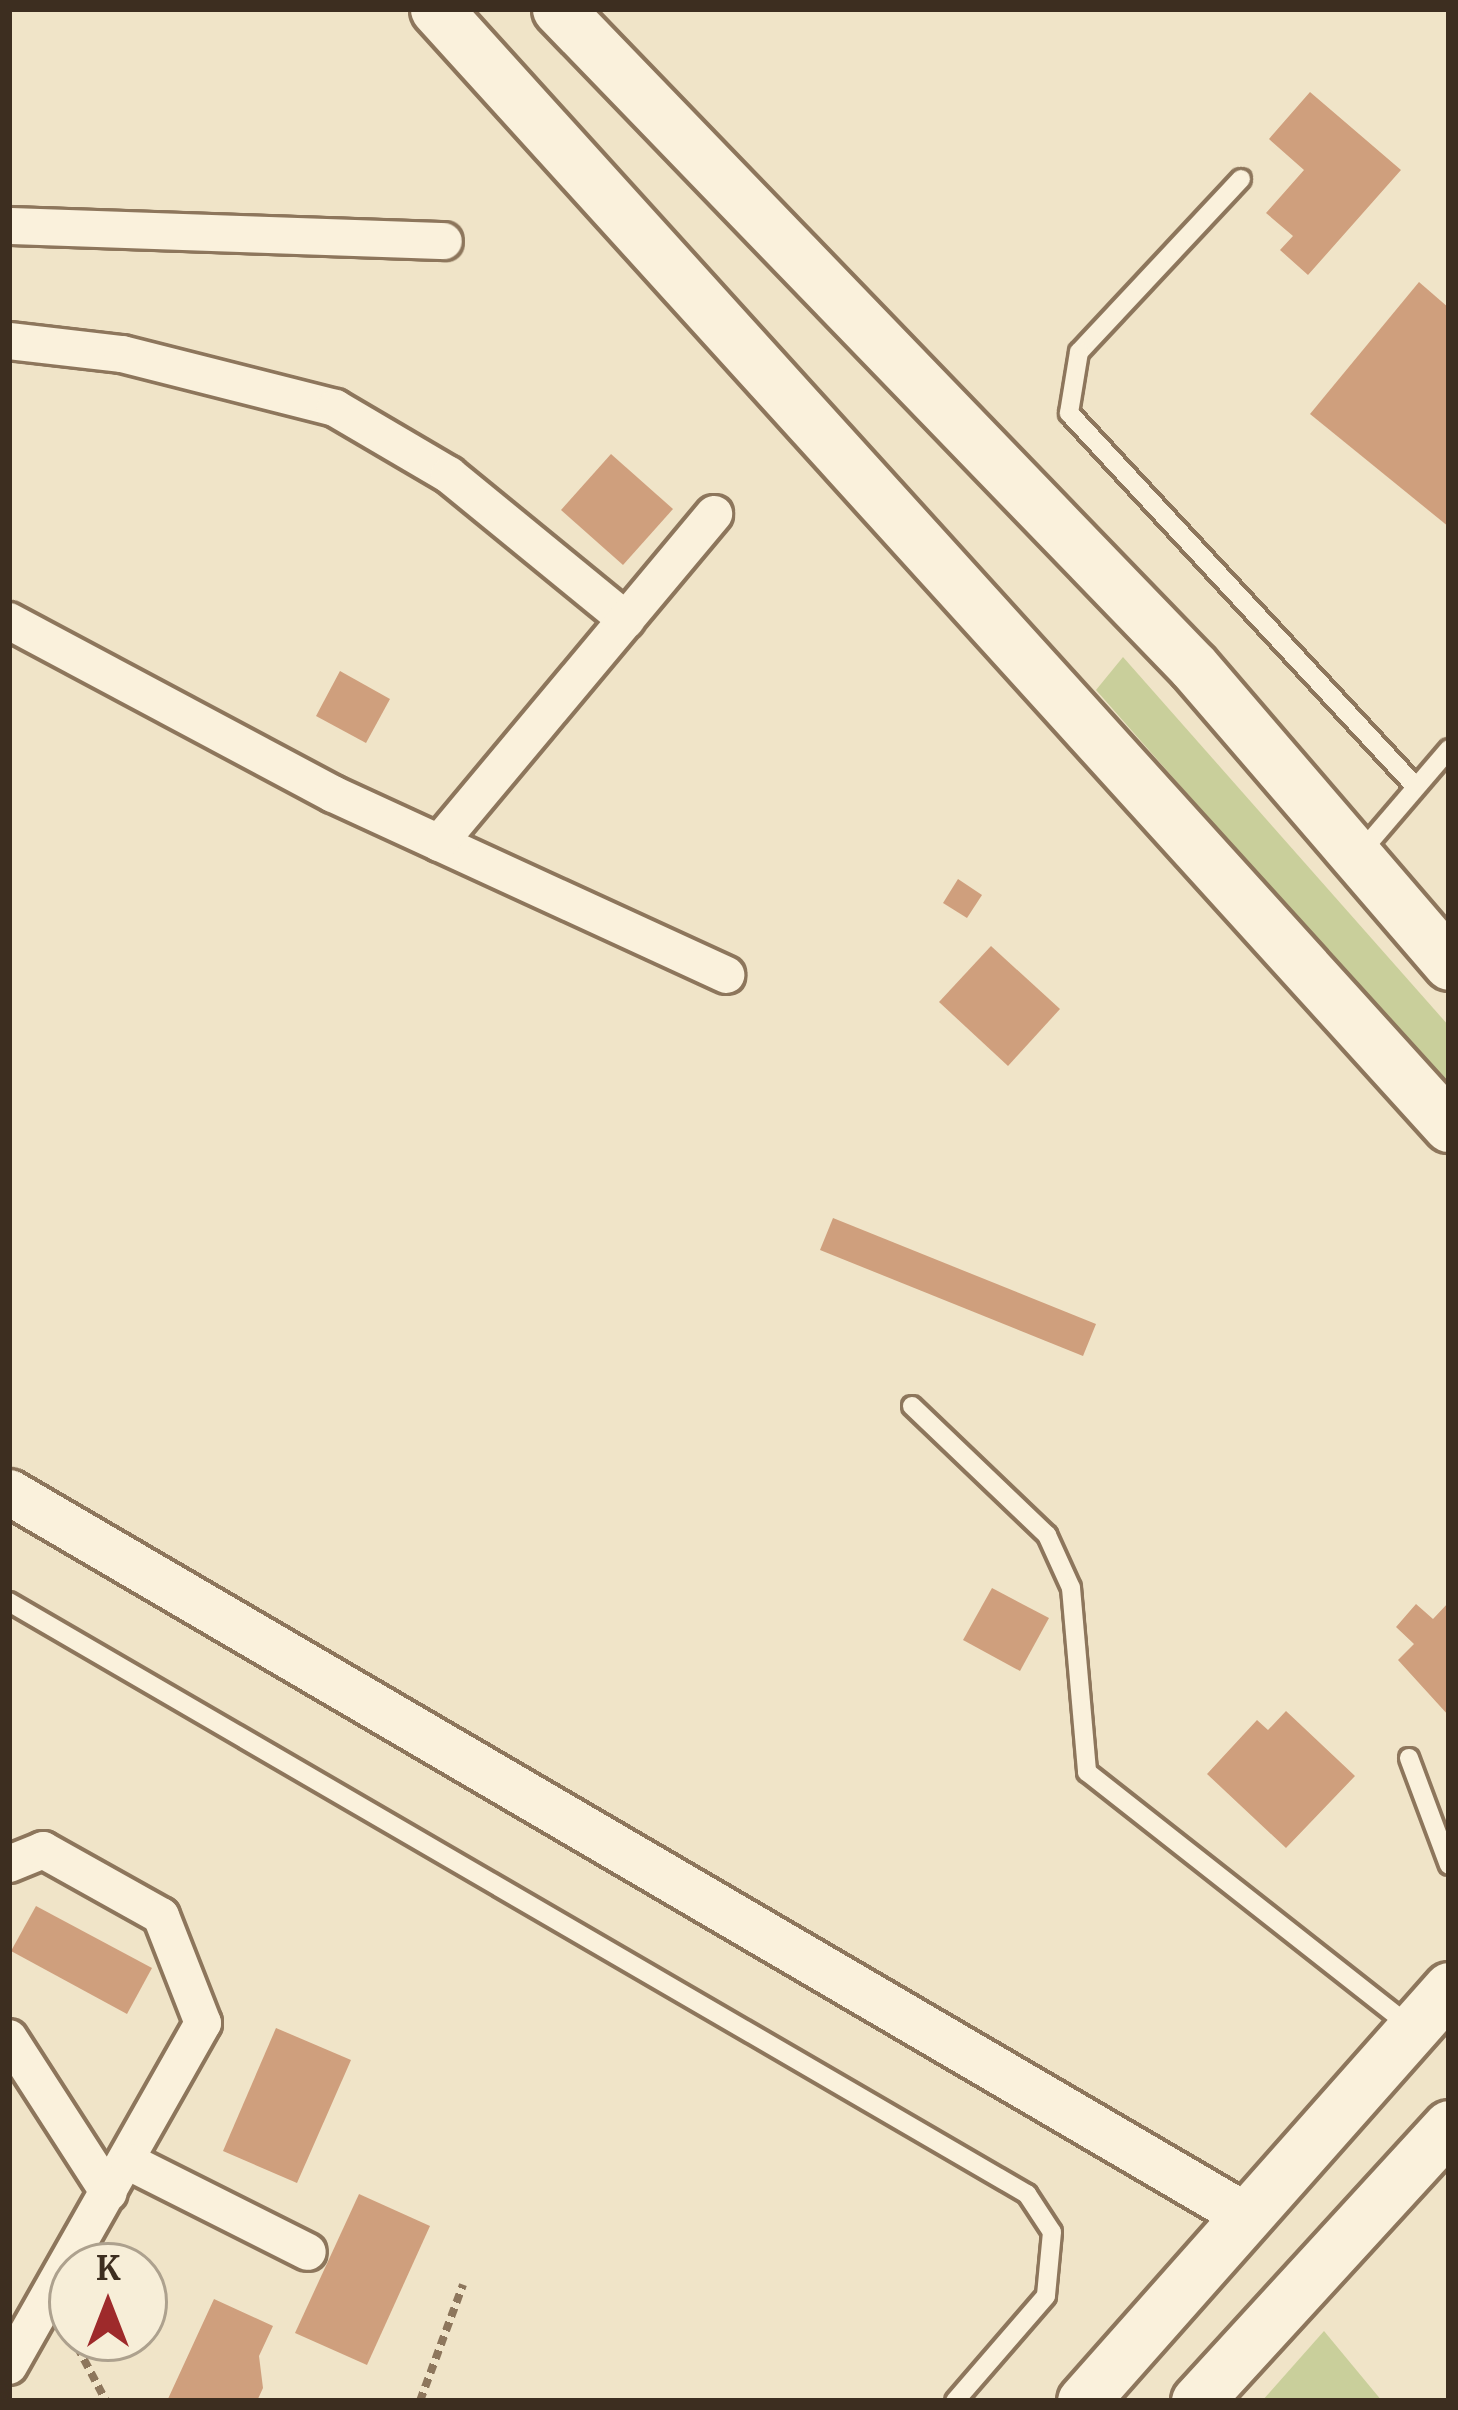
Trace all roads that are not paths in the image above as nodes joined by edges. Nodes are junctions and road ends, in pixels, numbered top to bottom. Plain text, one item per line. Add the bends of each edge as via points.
1 (436, 9) edge
2 (558, 9) edge
3 (1241, 179) dead end
4 (9, 226) edge
5 (444, 241) dead end
6 (9, 341) edge
7 (714, 514) dead end
8 (626, 620) junction
9 (9, 621) edge
10 (1449, 749) edge
11 (1417, 787) junction
12 (439, 843) junction
13 (1360, 853) junction
14 (1449, 964) edge
15 (726, 975) dead end
16 (1449, 1126) edge
17 (912, 1406) dead end
18 (9, 1492) edge
19 (9, 1602) edge
20 (1409, 1758) dead end
21 (9, 1864) edge
22 (1449, 1865) edge
23 (1449, 1988) edge
24 (1413, 2028) junction
25 (9, 2038) edge
26 (1449, 2126) edge
27 (129, 2162) junction
28 (109, 2193) junction
29 (1246, 2216) junction
30 (308, 2252) dead end
31 (9, 2366) edge
32 (955, 2401) edge
33 (1083, 2401) edge
34 (1197, 2401) edge

1 - 16 main road
2 - 13 main road via 848,297
3 - 11 lane via 1079,352 1069,413
4 - 5 street
6 - 8 street via 122,354 335,408 449,475
7 - 8 street
8 - 12 street
9 - 12 street
10 - 11 lane
11 - 13 lane
12 - 15 street
13 - 14 main road
17 - 24 lane via 1047,1535 1071,1588 1087,1772
18 - 29 street
19 - 32 lane via 1027,2194 1052,2232 1046,2296
20 - 22 lane
21 - 27 street via 43,1850 160,1916 203,2024
23 - 24 main road
24 - 29 main road
25 - 28 street
26 - 34 main road
27 - 28 street
27 - 30 street
28 - 31 street
29 - 33 main road

